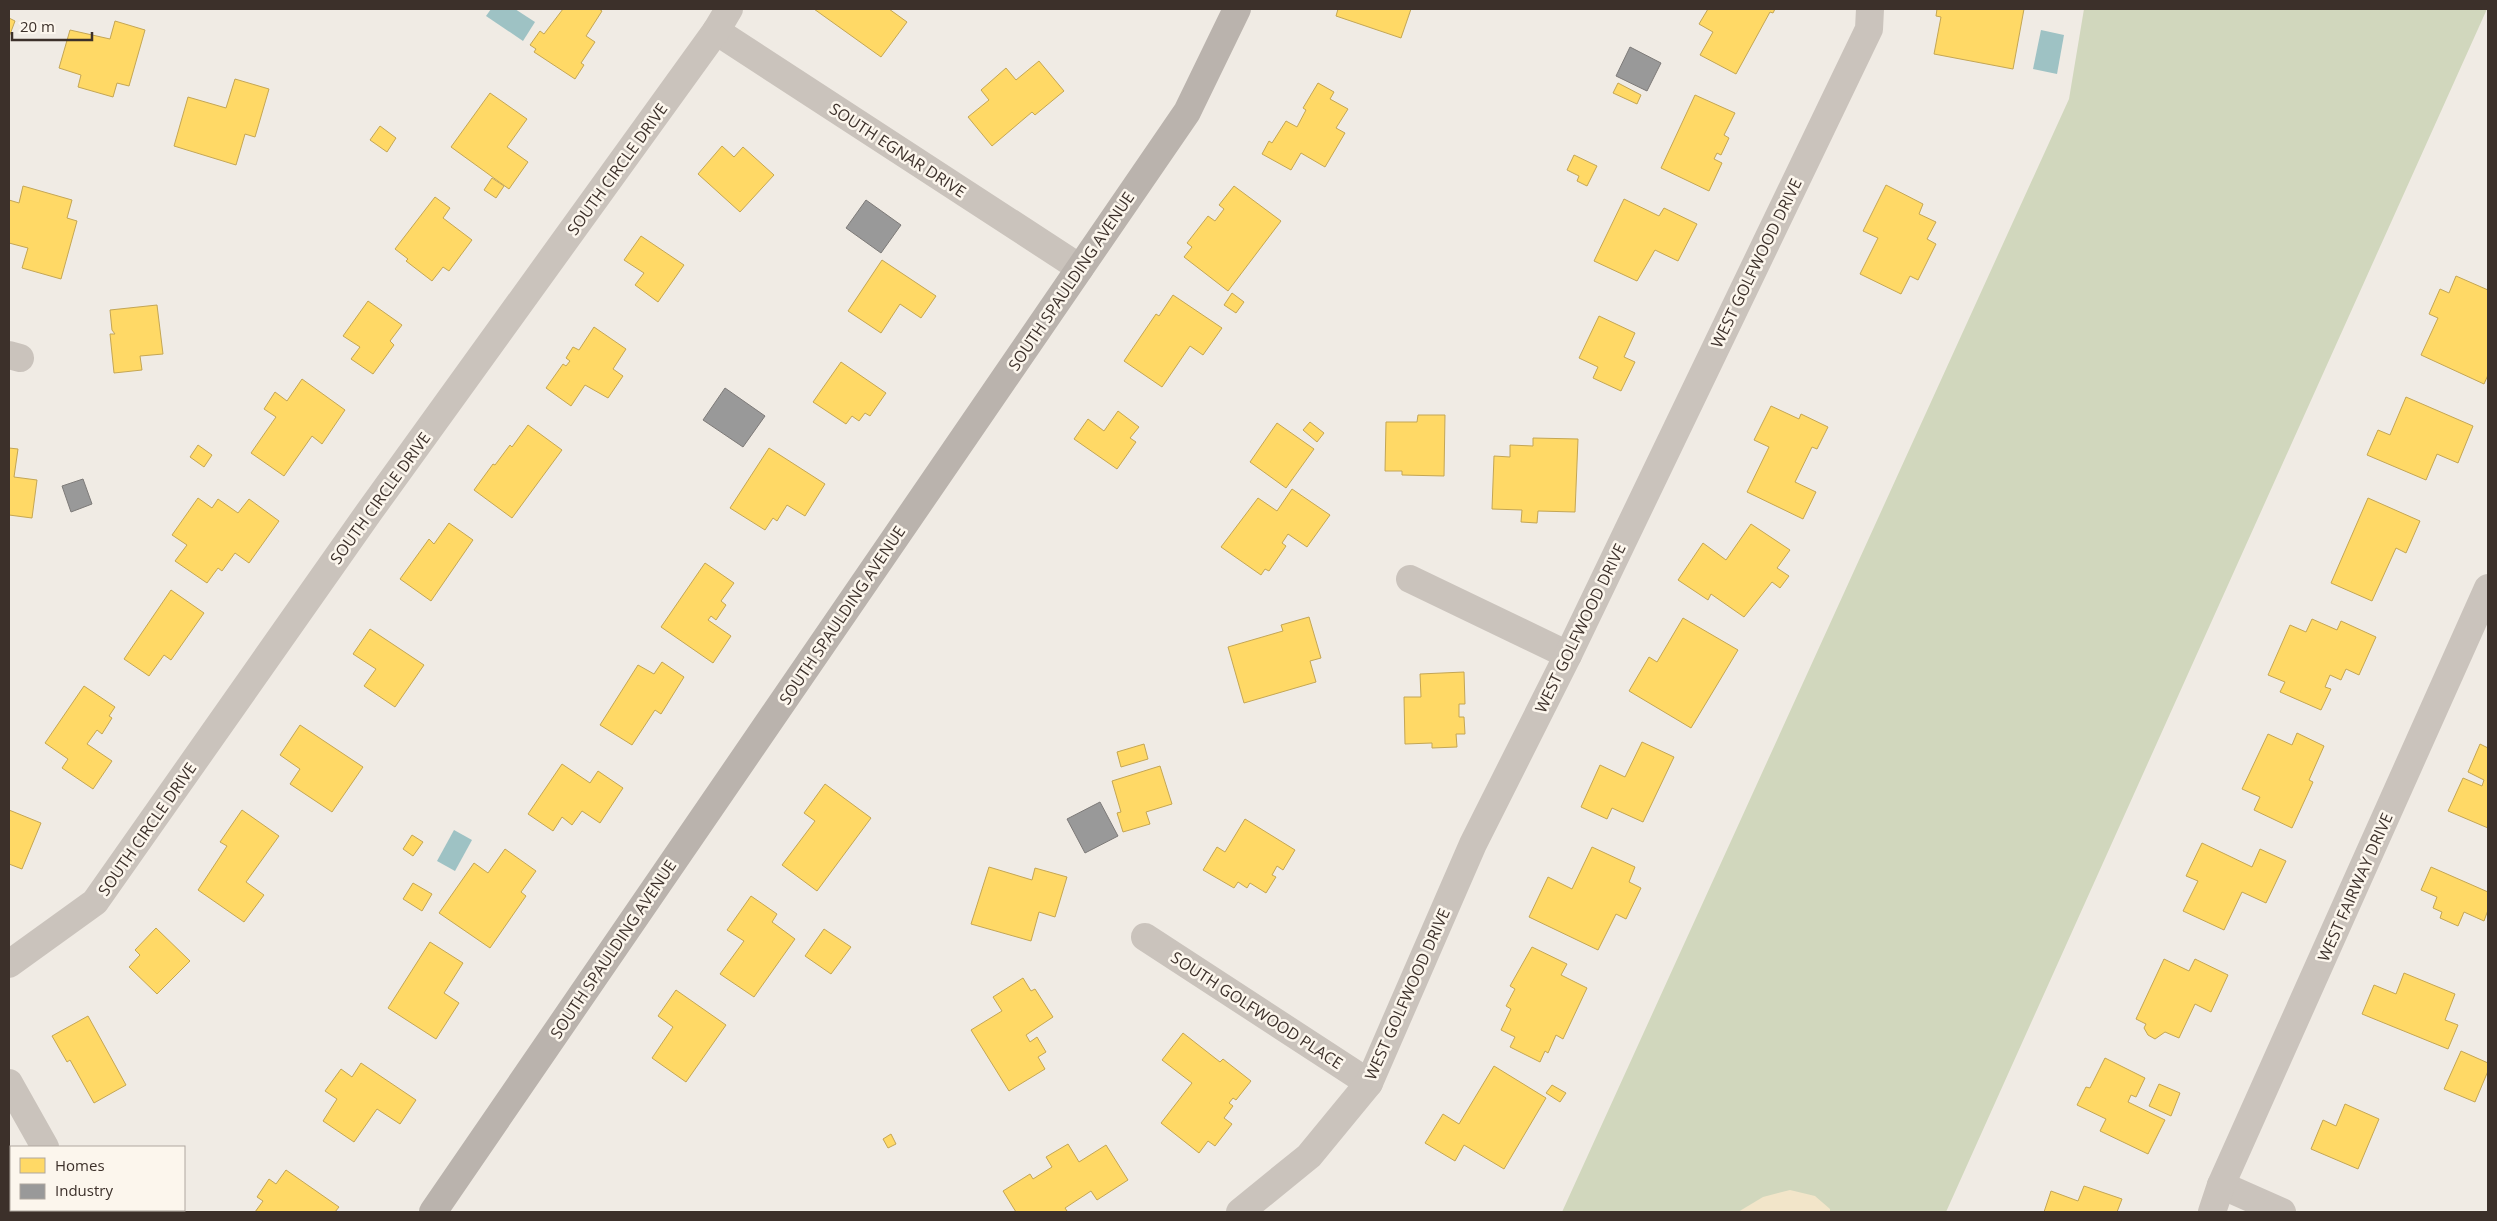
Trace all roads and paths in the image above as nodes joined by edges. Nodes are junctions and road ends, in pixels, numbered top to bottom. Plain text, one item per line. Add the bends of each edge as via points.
1 (1237, 9) edge
2 (1870, 9) edge
3 (723, 20) edge
4 (1080, 268) junction
5 (1410, 579) dead end
6 (2488, 588) edge
7 (1568, 655) junction
8 (1145, 937) dead end
9 (9, 964) edge
10 (9, 1083) edge
11 (1369, 1083) junction
12 (44, 1146) edge
13 (2221, 1185) junction
14 (433, 1212) edge
15 (1240, 1212) edge
16 (2212, 1212) edge
17 (2282, 1212) edge

1 - 4 street, SOUTH SPAULDING AVENUE via 1187,112
2 - 7 street, WEST GOLFWOOD DRIVE via 1869,29
3 - 4 street, SOUTH EGNAR DRIVE
3 - 9 street, SOUTH CIRCLE DRIVE via 381,496 95,902
4 - 14 street, SOUTH SPAULDING AVENUE
5 - 7 street
6 - 13 street, WEST FAIRWAY DRIVE
7 - 11 street, WEST GOLFWOOD DRIVE via 1473,844
8 - 11 street, SOUTH GOLFWOOD PLACE
10 - 12 street
11 - 15 street, WEST GOLFWOOD DRIVE via 1309,1156
13 - 16 street, WEST FAIRWAY DRIVE
13 - 17 street

